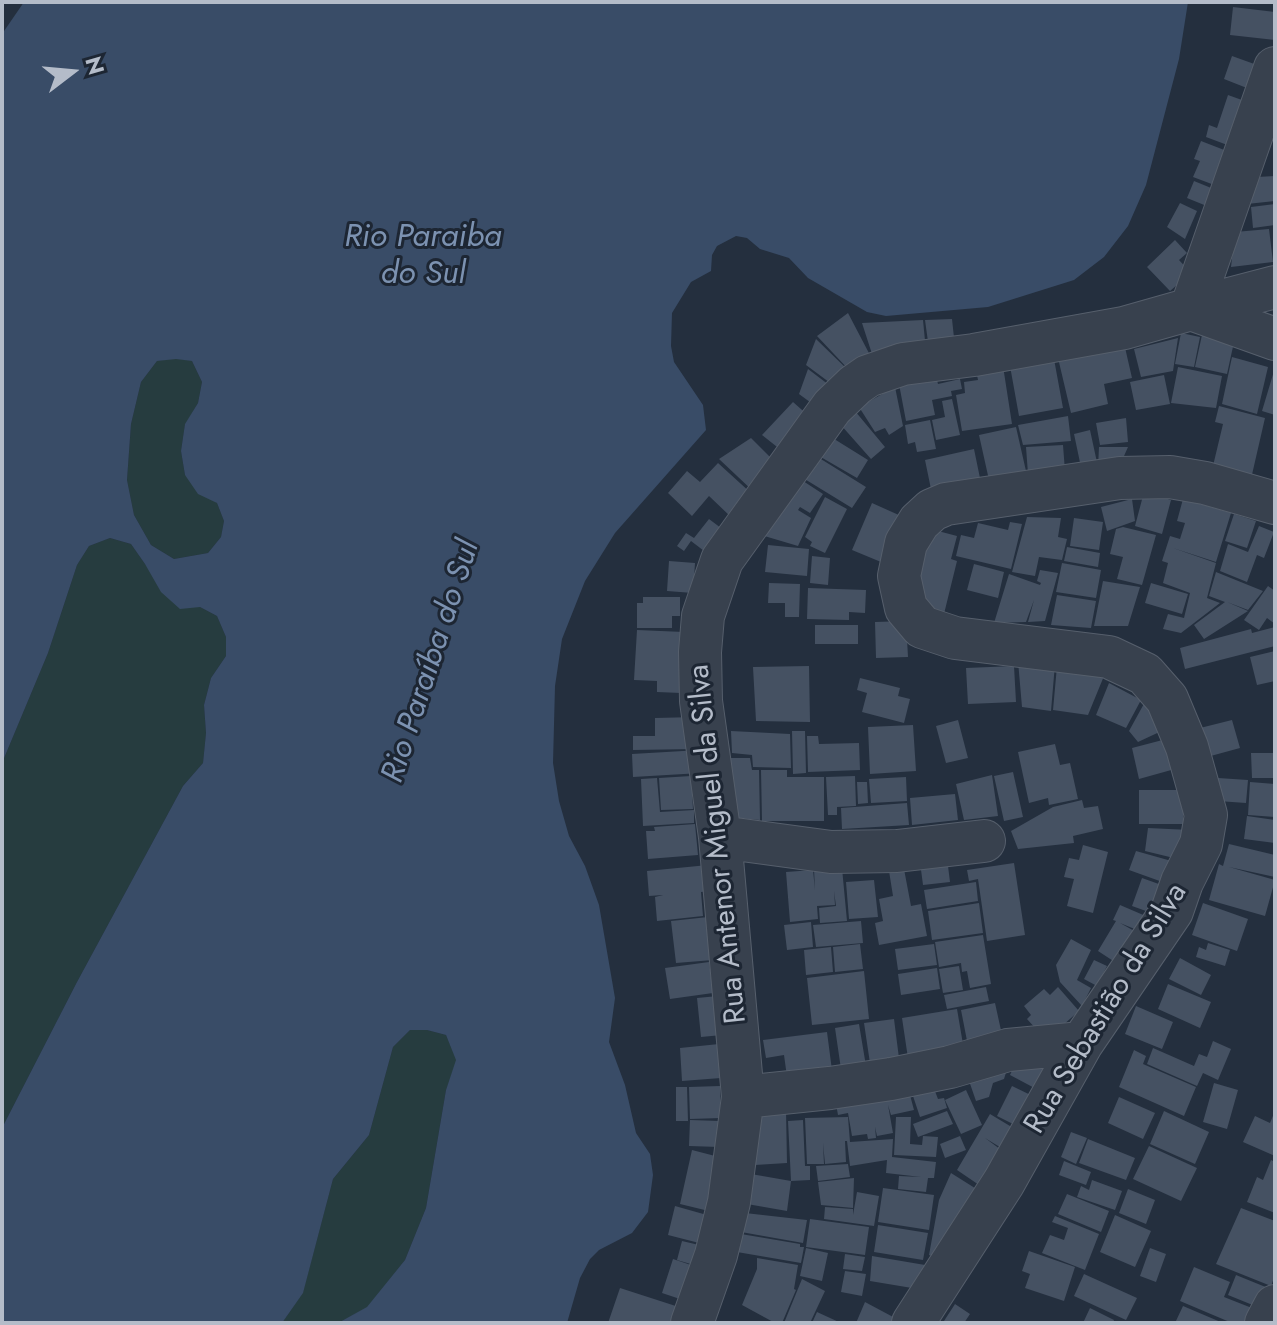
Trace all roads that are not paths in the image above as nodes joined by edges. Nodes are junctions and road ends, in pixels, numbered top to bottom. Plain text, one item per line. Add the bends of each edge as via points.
1 (1275, 68) edge
2 (1275, 287) edge
3 (1191, 309) junction
4 (1275, 339) edge
5 (1275, 503) edge
6 (720, 837) junction
7 (984, 841) dead end
8 (1082, 1043) junction
9 (743, 1097) junction
10 (1275, 1306) edge
11 (692, 1323) edge
12 (913, 1323) edge
13 (1266, 1323) edge

1 - 3 street
2 - 3 street, Rua Antenor Miguel da Silva
3 - 4 street
3 - 6 street, Rua Antenor Miguel da Silva via 1124,328 903,364 868,376 842,397 737,537 712,583 702,628 701,701
5 - 8 street, Rua Sebastião da Silva via 1182,479 1120,478 946,504 919,522 906,543 899,576 906,608 922,627 955,638 1109,657 1128,664 1167,699 1187,747 1206,815 1201,844 1172,911
6 - 7 street via 831,852
6 - 9 street, Rua Antenor Miguel da Silva
8 - 9 street via 1008,1050 950,1067 845,1086
8 - 12 street, Rua Sebastião da Silva via 1004,1182
9 - 11 street, Rua Antenor Miguel da Silva via 729,1202
10 - 13 street

